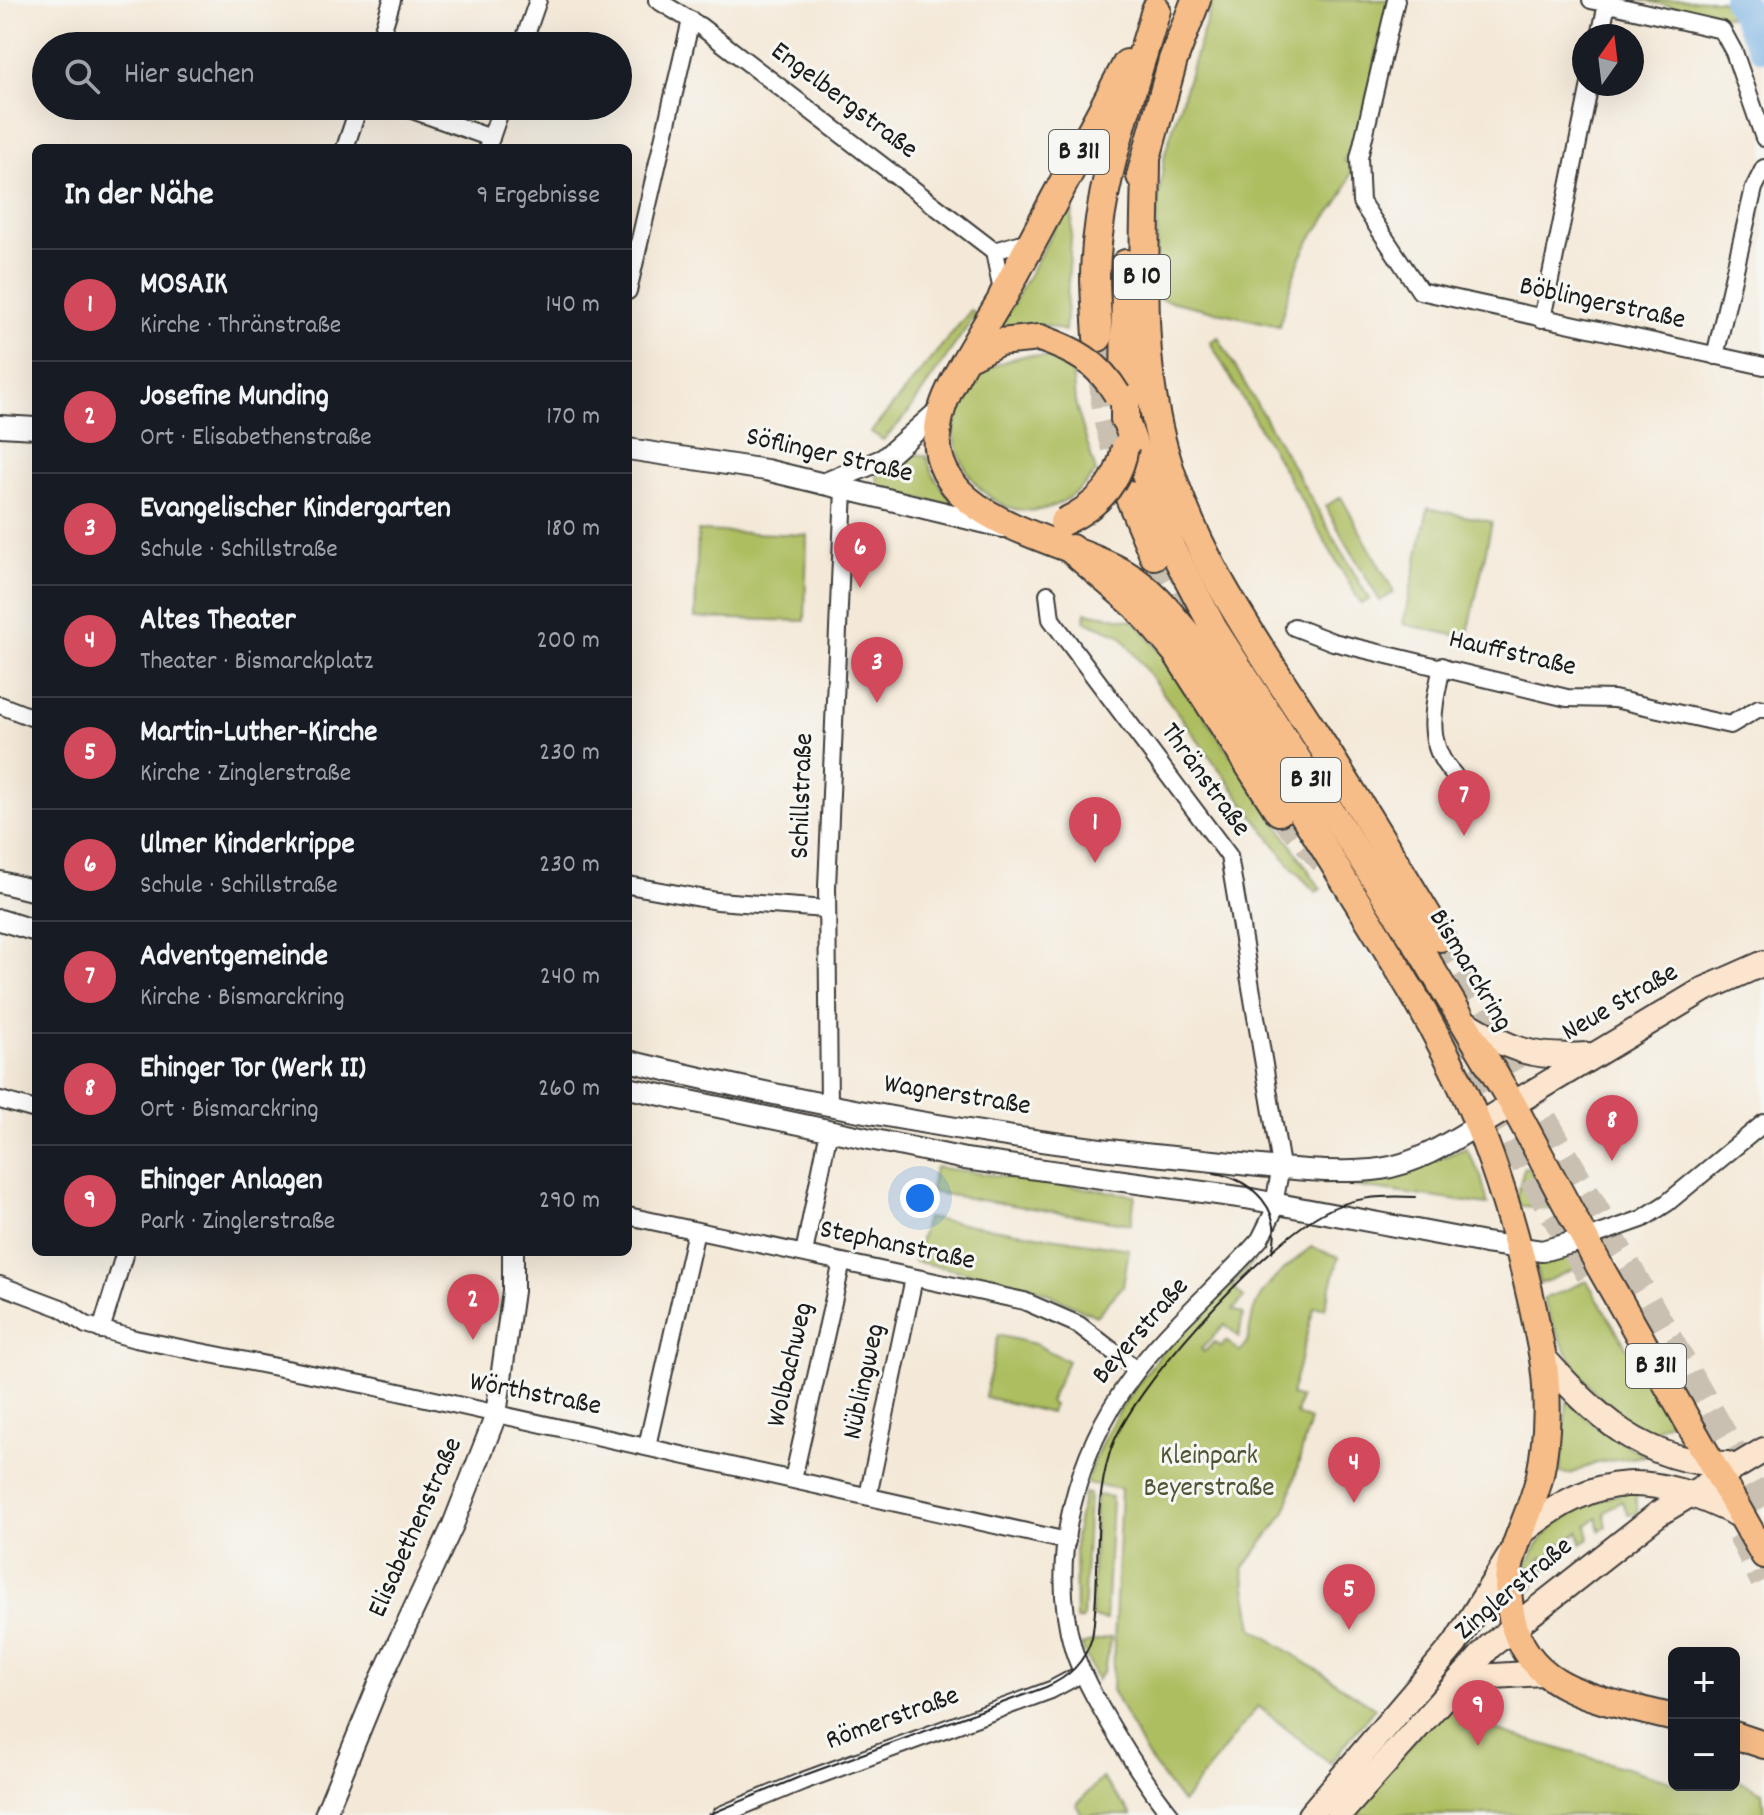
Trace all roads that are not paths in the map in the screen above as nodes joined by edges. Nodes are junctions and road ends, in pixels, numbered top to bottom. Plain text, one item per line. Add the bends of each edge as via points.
1 (392, 0) edge
2 (538, 0) edge
3 (1196, 0) edge
4 (1396, 0) edge
5 (660, 1) edge
6 (1599, 2) edge
7 (1158, 5) edge
8 (691, 20) junction
9 (1600, 24) edge
10 (382, 32) edge
11 (527, 32) edge
12 (1588, 96) edge
13 (354, 120) edge
14 (434, 120) edge
15 (497, 120) edge
16 (1764, 138) edge
17 (489, 143) edge
18 (346, 144) edge
19 (1146, 161) junction
20 (1764, 168) edge
21 (1032, 240) junction
22 (994, 251) junction
23 (632, 274) edge
24 (1003, 296) junction
25 (1542, 319) junction
26 (1098, 337) tunnel mouth
27 (971, 356) junction
28 (1715, 356) junction
29 (1764, 366) edge
30 (942, 408) junction
31 (1122, 420) junction
32 (0, 426) edge
33 (32, 428) edge
34 (632, 450) edge
35 (823, 484) junction
36 (844, 489) junction
37 (1129, 495) tunnel mouth
38 (1015, 530) junction
39 (1071, 549) junction
40 (1154, 555) tunnel mouth
41 (1048, 594) dead end
42 (1294, 627) dead end
43 (1442, 666) junction
44 (0, 705) edge
45 (1764, 709) edge
46 (32, 717) edge
47 (1454, 775) dead end
48 (1279, 811) tunnel mouth
49 (0, 882) edge
50 (632, 886) edge
51 (32, 890) edge
52 (826, 909) junction
53 (0, 920) edge
54 (32, 930) edge
55 (1440, 937) tunnel mouth
56 (1764, 963) edge
57 (1463, 1021) junction
58 (1594, 1055) junction
59 (632, 1062) edge
60 (632, 1089) edge
61 (0, 1100) edge
62 (1512, 1103) junction
63 (829, 1106) junction
64 (32, 1109) edge
65 (1764, 1123) edge
66 (1478, 1125) junction
67 (829, 1130) junction
68 (1281, 1166) junction
69 (1275, 1204) junction
70 (632, 1217) edge
71 (696, 1231) junction
72 (1585, 1239) junction
73 (1516, 1247) junction
74 (804, 1253) junction
75 (124, 1256) edge
76 (513, 1256) edge
77 (842, 1262) junction
78 (914, 1278) junction
79 (0, 1285) edge
80 (101, 1330) junction
81 (1542, 1356) junction
82 (1137, 1370) junction
83 (496, 1415) junction
84 (647, 1446) junction
85 (1754, 1456) edge
86 (1717, 1470) junction
87 (793, 1479) junction
88 (1692, 1492) junction
89 (868, 1496) junction
90 (1741, 1516) junction
91 (1067, 1541) junction
92 (1514, 1545) junction
93 (1764, 1555) tunnel mouth
94 (1514, 1627) junction
95 (1083, 1673) junction
96 (1542, 1673) junction
97 (1446, 1691) junction
98 (1668, 1716) edge
99 (325, 1815) edge
100 (721, 1815) edge
101 (1171, 1815) edge
102 (1310, 1815) edge
103 (1339, 1815) edge

1 - 10 street
2 - 11 street
3 - 19 highway, B 10 via 1173,60
4 - 25 street, Böblingerstraße via 1359,158 1361,202 1413,282 1429,295
5 - 8 street, Engelbergstraße
6 - 9 street
6 - 16 street via 1722,30
7 - 21 highway, B 311
7 - 26 highway, B 10 via 1120,130 1101,222 1095,274
8 - 22 street, Engelbergstraße
8 - 23 street
12 - 25 street
13 - 18 street
14 - 17 street
15 - 17 street
19 - 31 highway, B 311 via 1127,245
19 - 55 highway, B 10 via 1144,322 1161,439 1177,489 1233,607
20 - 28 street via 1754,188
21 - 22 street
21 - 24 highway, B 311
22 - 24 street
24 - 27 main road, B 311
25 - 28 street, Böblingerstraße
27 - 30 main road, B 311
27 - 31 main road, bridge via 999,342 1040,338 1085,357 1099,369
28 - 29 street, Böblingerstraße
30 - 35 street via 884,459
30 - 38 main road, B 311 via 938,433 950,479 983,514
31 - 38 main road, bridge via 1119,471 1099,500 1063,522
31 - 57 main road, Bismarckring / B 311 via 1172,549 1214,629
32 - 33 street
34 - 35 street, Söflinger Straße via 720,461
35 - 36 street, Söflinger Straße
36 - 38 street, Söflinger Straße
36 - 52 street, Schillstraße
37 - 40 highway
38 - 39 main road, B 311
39 - 48 highway via 1137,606 1168,641
39 - 66 main road, B 311 via 1100,559 1147,588 1191,638 1397,966
41 - 68 street, Thränstraße via 1051,619 1229,856
42 - 43 street, Hauffstraße via 1333,642
43 - 45 street, Hauffstraße via 1567,698 1614,699 1730,725
43 - 47 street via 1431,727 1438,754
44 - 46 street
49 - 51 street
50 - 52 street via 717,901
52 - 63 street, Schillstraße
53 - 54 street
56 - 58 main road, Neue Straße via 1703,990
57 - 58 main road via 1529,1054
57 - 62 main road, Bismarckring / B 311
58 - 62 main road, Neue Straße
59 - 63 street, Wagnerstraße
60 - 67 street, Wagnerstraße
61 - 64 street
62 - 66 main road, Wagnerstraße
62 - 72 main road, Bismarckring / B 311
63 - 68 street, Wagnerstraße via 1073,1146
65 - 72 street via 1667,1203 1642,1219
66 - 68 street, Wagnerstraße via 1431,1153 1382,1169
66 - 73 main road, B 311
67 - 69 street, Wagnerstraße via 965,1159
67 - 74 street
68 - 69 street
69 - 73 street, Wagnerstraße
69 - 82 street, Beyerstraße via 1260,1239
70 - 71 street, Stephanstraße
71 - 74 street, Stephanstraße
71 - 84 street
72 - 73 street, Wagnerstraße via 1552,1250
72 - 86 main road, Bismarckring / B 311
73 - 81 main road, B 311
74 - 77 street, Stephanstraße
75 - 80 street
76 - 83 street, Elisabethenstraße
77 - 78 street, Stephanstraße
77 - 87 street, Wolbachweg
78 - 82 street, Stephanstraße via 1038,1305 1091,1332
78 - 89 street, Nüblingweg
79 - 80 street, Wörthstraße
80 - 83 street, Wörthstraße
81 - 86 main road via 1617,1431 1654,1450
81 - 92 main road, B 311 via 1543,1451
82 - 91 street, Beyerstraße via 1091,1447
83 - 84 street, Wörthstraße
83 - 99 street, Elisabethenstraße
84 - 87 street, Wörthstraße
85 - 86 main road, Zinglerstraße
86 - 88 main road, Zinglerstraße
86 - 90 main road, Bismarckring
87 - 89 street, Wörthstraße
88 - 90 main road
88 - 92 main road via 1645,1482 1612,1483 1570,1499
88 - 94 main road, Zinglerstraße
89 - 91 street, Wörthstraße
90 - 93 main road, Bismarckring
91 - 95 street, Beyerstraße via 1069,1630
92 - 94 main road via 1509,1598
92 - 102 main road, Zinglerstraße / B 311 via 1469,1624
94 - 96 main road
94 - 97 main road, Zinglerstraße
95 - 100 street, Römerstraße via 1044,1693
95 - 101 street, Beyerstraße
96 - 97 main road via 1478,1677
96 - 98 main road via 1589,1694
97 - 103 main road, Zinglerstraße

